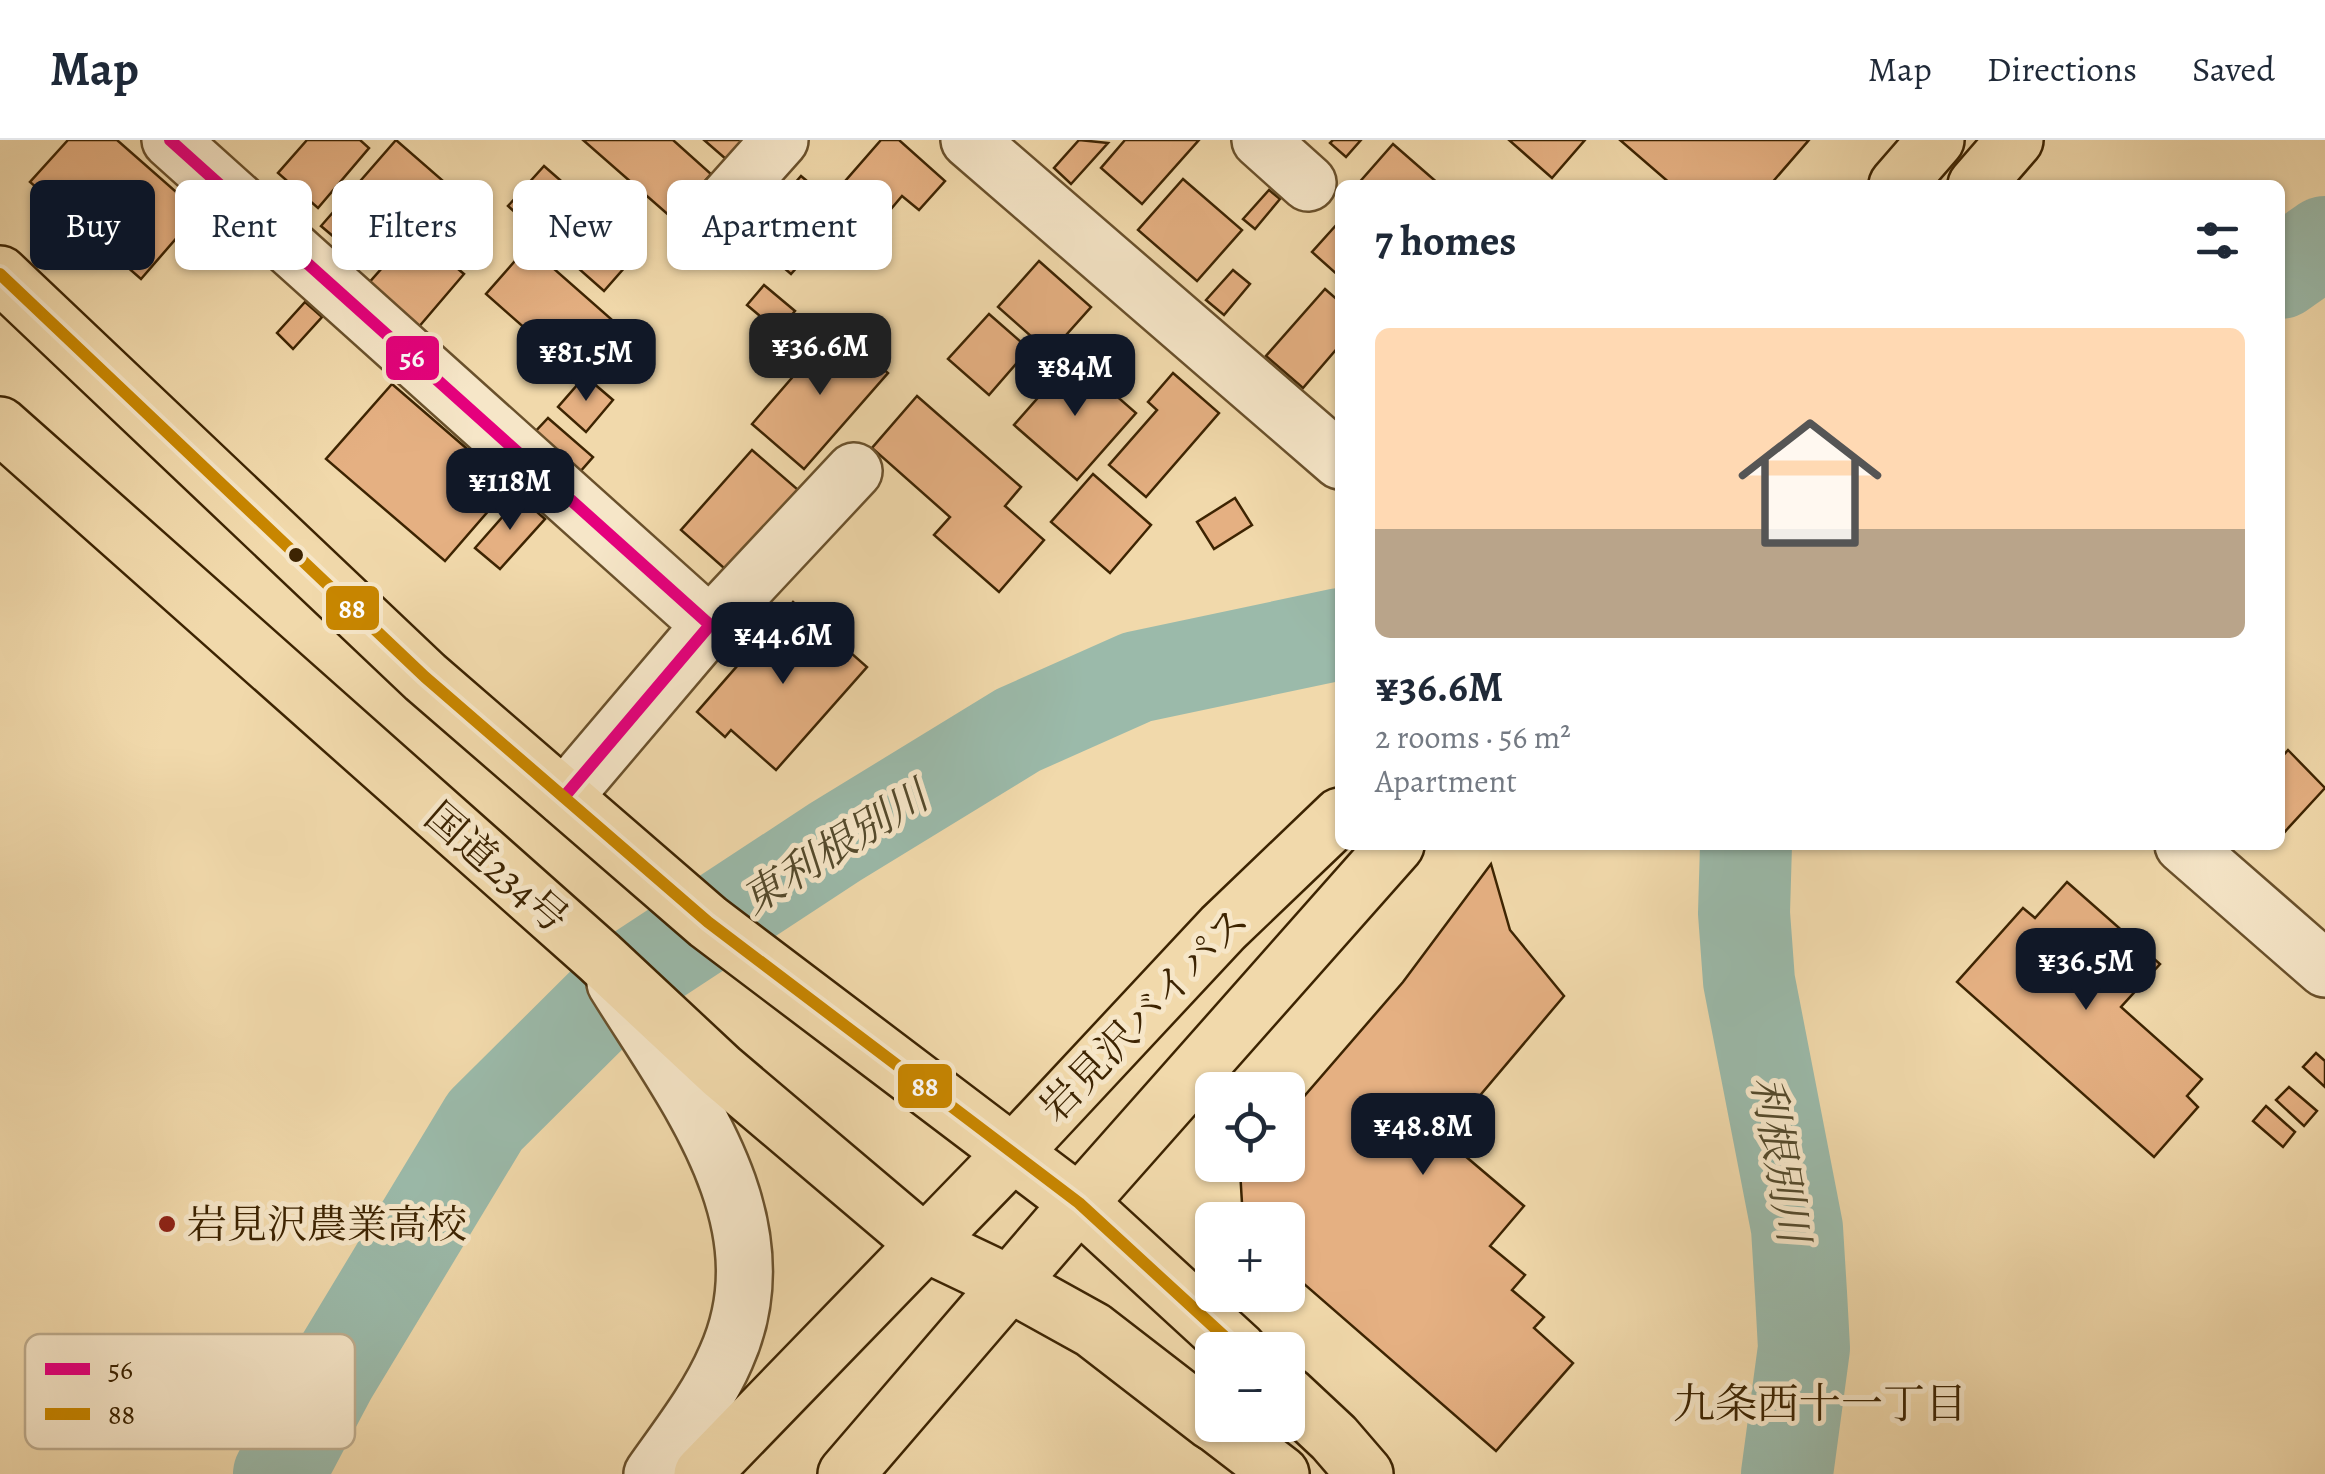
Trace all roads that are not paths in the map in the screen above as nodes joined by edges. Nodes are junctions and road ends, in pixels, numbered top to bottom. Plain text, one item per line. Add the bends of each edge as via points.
1 (170, 140) edge
2 (780, 140) edge
3 (969, 140) edge
4 (1260, 140) edge
5 (1936, 140) edge
6 (2013, 141) edge
7 (744, 180) edge
8 (1901, 180) edge
9 (1980, 180) edge
10 (1308, 182) dead end
11 (0, 274) edge
12 (0, 425) edge
13 (1335, 457) edge
14 (854, 472) dead end
15 (710, 624) junction
16 (564, 797) junction
17 (1335, 821) edge
18 (1392, 850) edge
19 (2189, 850) edge
20 (599, 957) junction
21 (2325, 969) edge
22 (1012, 1154) junction
23 (1079, 1203) junction
24 (924, 1243) junction
25 (1010, 1284) junction
26 (1219, 1332) edge
27 (1195, 1408) edge
28 (1305, 1411) edge
29 (1239, 1442) edge
30 (652, 1474) edge
31 (702, 1474) edge
32 (846, 1474) edge
33 (1280, 1474) edge
34 (1365, 1474) edge

1 - 15 street
2 - 7 street
3 - 13 street
4 - 10 street
5 - 8 main road
6 - 9 main road
11 - 16 main road via 425,677
12 - 20 main road, 国道234号
14 - 15 street
15 - 16 street
16 - 22 main road via 708,922
17 - 22 main road, 岩見沢バイパス via 1223,928
18 - 23 main road, 岩見沢バイパス
19 - 21 street
20 - 24 main road, 国道234号
20 - 30 street via 702,1124 734,1197 742,1237 744,1280 727,1356
22 - 23 main road
22 - 24 main road, 岩見沢バイパス
23 - 25 main road, 岩見沢バイパス
23 - 26 main road
24 - 25 main road, 国道234号
24 - 31 main road, 岩見沢バイパス
25 - 27 main road, 国道234号 via 1093,1330
25 - 32 main road, 岩見沢バイパス
28 - 34 main road
29 - 33 main road, 国道234号

